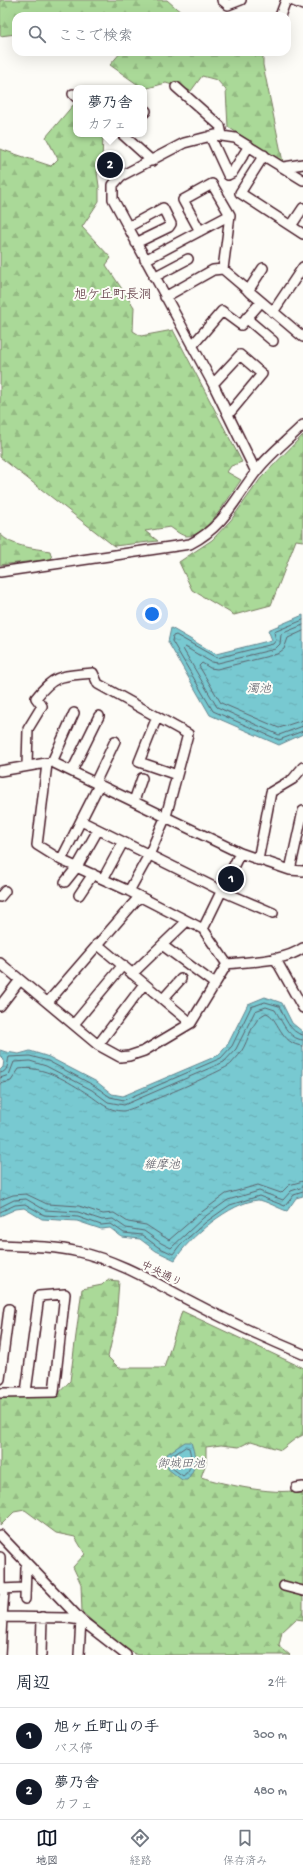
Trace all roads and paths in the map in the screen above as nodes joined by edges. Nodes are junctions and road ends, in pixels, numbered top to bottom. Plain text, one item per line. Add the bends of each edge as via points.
1 (222, 0) edge
2 (240, 0) edge
3 (286, 0) edge
4 (291, 0) edge
5 (302, 4) edge
6 (282, 12) edge
7 (176, 87) dead end
8 (222, 135) junction
9 (210, 136) junction
10 (127, 137) edge
11 (249, 146) junction
12 (264, 155) junction
13 (152, 161) junction
14 (303, 164) edge
15 (284, 167) junction
16 (303, 180) edge
17 (303, 208) edge
18 (230, 215) junction
19 (291, 226) junction
20 (128, 227) junction
21 (200, 231) junction
22 (303, 234) edge
23 (136, 243) junction
24 (188, 259) dead end
25 (145, 260) junction
26 (263, 268) dead end
27 (223, 269) junction
28 (302, 270) edge
29 (154, 277) junction
30 (248, 291) junction
31 (165, 297) junction
32 (261, 302) junction
33 (273, 312) junction
34 (246, 318) junction
35 (303, 337) edge
36 (273, 341) dead end
37 (192, 346) junction
38 (213, 384) junction
39 (228, 415) junction
40 (303, 425) edge
41 (256, 472) junction
42 (0, 572) edge
43 (74, 713) dead end
44 (99, 716) dead end
45 (157, 717) junction
46 (114, 741) dead end
47 (49, 763) junction
48 (28, 766) junction
49 (303, 767) edge
50 (0, 771) edge
51 (72, 771) junction
52 (177, 774) junction
53 (142, 778) dead end
54 (97, 784) junction
55 (134, 801) junction
56 (303, 811) edge
57 (166, 816) junction
58 (81, 821) junction
59 (98, 830) junction
60 (123, 842) junction
61 (240, 853) junction
62 (149, 855) junction
63 (61, 860) junction
64 (258, 860) junction
65 (77, 867) junction
66 (290, 870) junction
67 (303, 871) edge
68 (93, 874) junction
69 (103, 879) junction
70 (65, 882) dead end
71 (129, 891) junction
72 (222, 891) junction
73 (79, 895) dead end
74 (139, 897) junction
75 (273, 913) dead end
76 (187, 921) junction
77 (203, 929) junction
78 (97, 944) junction
79 (162, 945) junction
80 (303, 948) edge
81 (275, 958) junction
82 (0, 963) edge
83 (227, 964) junction
84 (122, 965) junction
85 (132, 974) junction
86 (181, 979) dead end
87 (20, 980) junction
88 (144, 984) junction
89 (214, 984) junction
90 (163, 999) junction
91 (48, 1002) junction
92 (0, 1006) edge
93 (303, 1008) edge
94 (191, 1023) junction
95 (74, 1024) junction
96 (98, 1045) junction
97 (0, 1245) edge
98 (9, 1309) dead end
99 (303, 1354) edge
100 (0, 1380) edge
101 (26, 1392) junction
102 (0, 1393) edge
103 (0, 1535) edge
104 (0, 1557) edge
105 (28, 1565) junction
106 (0, 1584) edge
107 (284, 1586) dead end
108 (25, 1588) junction
109 (0, 1589) edge
110 (303, 1591) edge
111 (25, 1599) dead end
112 (1, 1617) edge
113 (42, 1617) junction
114 (81, 1620) junction
115 (122, 1654) edge
116 (0, 1655) edge
117 (41, 1655) edge
118 (80, 1655) edge

1 - 2 street via 228,5
3 - 6 street
4 - 5 street
7 - 8 street via 220,126
8 - 9 street
8 - 11 street via 235,138
9 - 11 street via 228,175 232,173
9 - 13 street via 184,143
10 - 13 street
11 - 12 street
12 - 15 street
12 - 19 street via 240,193
13 - 20 street via 121,176 113,185 113,199
14 - 15 street
15 - 16 street
17 - 19 street
18 - 21 street
18 - 21 street via 212,184 183,200
18 - 27 street
19 - 22 street
20 - 23 street
20 - 23 street via 163,208 171,224 169,227
21 - 25 street
23 - 25 street
24 - 29 street
25 - 29 street
26 - 30 street
27 - 30 street
27 - 31 street via 213,270
28 - 33 street
29 - 31 street
30 - 32 street
31 - 37 street
32 - 33 street
32 - 34 street
33 - 35 street
34 - 36 street
34 - 37 street via 240,325 222,311
37 - 38 street
38 - 39 street
38 - 39 street via 240,355 262,374
39 - 41 street
40 - 41 street
41 - 42 street via 224,517 206,536 190,544
43 - 47 street
44 - 51 street
45 - 48 street via 98,684 93,673 59,676 44,687 36,698 42,706 28,729
45 - 52 street via 188,734
45 - 52 street via 139,762
46 - 54 street
47 - 48 street
47 - 51 street
47 - 63 street via 37,845
48 - 50 street
49 - 64 street via 293,779 271,792
51 - 54 street
52 - 57 street
53 - 55 street
54 - 55 street
54 - 58 street
55 - 57 street
56 - 66 street
57 - 61 street
57 - 62 street
58 - 59 street
58 - 63 street
59 - 60 street
59 - 65 street
60 - 62 street
60 - 69 street
61 - 64 street
61 - 72 street
62 - 71 street
62 - 72 street
63 - 65 street
64 - 66 street
65 - 68 street
65 - 70 street
66 - 67 street
68 - 69 street
68 - 73 street
69 - 71 street
71 - 74 street
72 - 75 street
72 - 77 street
74 - 76 street
74 - 78 street
76 - 77 street
76 - 79 street
77 - 83 street
78 - 84 street
78 - 91 street
79 - 85 street
79 - 89 street
80 - 81 street via 297,953
81 - 83 street
81 - 93 street
82 - 87 street
83 - 89 street
84 - 85 street
84 - 95 street
85 - 88 street
86 - 90 street
87 - 91 street
87 - 92 street
88 - 90 street
88 - 96 street
89 - 94 street
90 - 94 street
91 - 95 street
94 - 96 street via 144,1051 129,1056 120,1057
95 - 96 street
97 - 99 street, 中央通り via 51,1247 101,1258 228,1321
98 - 100 street
101 - 101 street via 39,1296 65,1294 54,1392
101 - 102 street
103 - 105 street
104 - 106 street
105 - 108 street
105 - 114 street
107 - 110 street
108 - 109 street
108 - 111 street
109 - 112 street via 4,1592
112 - 113 street
112 - 116 street
113 - 114 street
113 - 117 street
114 - 115 street
114 - 118 street

